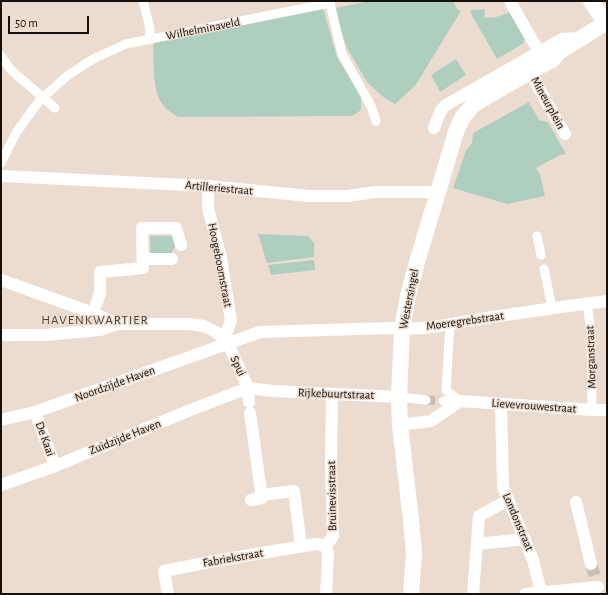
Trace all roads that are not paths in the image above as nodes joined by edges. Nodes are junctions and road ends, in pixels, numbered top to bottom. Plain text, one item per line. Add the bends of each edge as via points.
1 (143, 1) edge
2 (591, 1) edge
3 (332, 2) edge
4 (511, 3) dead end
5 (607, 25) edge
6 (149, 39) junction
7 (1, 56) edge
8 (545, 56) junction
9 (531, 71) junction
10 (42, 98) junction
11 (55, 108) dead end
12 (376, 121) dead end
13 (434, 128) dead end
14 (565, 134) dead end
15 (1, 163) edge
16 (1, 176) edge
17 (208, 186) junction
18 (437, 192) junction
19 (537, 236) dead end
20 (181, 245) dead end
21 (541, 255) dead end
22 (143, 259) junction
23 (172, 259) dead end
24 (544, 269) dead end
25 (1, 280) edge
26 (607, 301) edge
27 (587, 303) junction
28 (552, 308) junction
29 (93, 313) junction
30 (117, 324) junction
31 (450, 324) junction
32 (402, 329) junction
33 (1, 335) edge
34 (228, 343) junction
35 (248, 388) junction
36 (332, 394) junction
37 (399, 396) junction
38 (426, 400) tunnel mouth
39 (443, 401) tunnel mouth
40 (460, 401) junction
41 (501, 404) junction
42 (592, 410) junction
43 (607, 410) edge
44 (36, 412) junction
45 (1, 420) edge
46 (400, 425) junction
47 (55, 466) junction
48 (1, 485) edge
49 (268, 494) dead end
50 (251, 500) dead end
51 (508, 500) junction
52 (576, 502) dead end
53 (525, 539) junction
54 (477, 544) junction
55 (301, 546) junction
56 (326, 546) junction
57 (591, 564) tunnel mouth
58 (600, 586) edge
59 (541, 592) junction
60 (168, 594) edge
61 (326, 594) edge
62 (411, 594) edge
63 (473, 594) edge
64 (525, 594) edge

1 - 6 street via 150,30
2 - 5 main road
3 - 6 street, Wilhelminaveld
3 - 12 street, Wilhelminaveld via 342,54 371,106
4 - 8 street
5 - 8 main road, Westersingel via 559,52
5 - 8 main road, Westersingel via 561,60
6 - 10 street, Wilhelminaveld via 126,44 93,59 67,76
7 - 10 street
8 - 9 main road, Westersingel
8 - 13 street, Westersingel via 446,105 441,110
9 - 14 street, Mineurplein
9 - 18 main road, Westersingel via 474,104 462,118
10 - 11 street
10 - 15 street, Wilhelminaveld via 16,133
16 - 17 street, Artilleriestraat
17 - 18 street, Artilleriestraat via 309,196
17 - 34 street, Hoogeboomstraat via 208,208 221,258 231,321 226,333
18 - 32 main road, Westersingel via 408,296
19 - 21 street
20 - 22 street via 176,228 142,228
22 - 23 street
22 - 29 street via 143,268 100,272 100,293
24 - 28 street
25 - 29 street
26 - 27 street, Moeregrebstraat
27 - 28 street, Moeregrebstraat
27 - 42 street, Morganstraat via 591,332
28 - 31 street, Moeregrebstraat
29 - 30 street
30 - 33 street via 100,330 45,335
30 - 34 street via 204,326 216,332
31 - 32 street, Moeregrebstraat
31 - 40 street via 446,390
32 - 34 street, Moeregrebstraat via 260,332
32 - 37 main road, Westersingel
34 - 35 street, Spui
34 - 44 street, Noordzijde Haven
35 - 36 street, Rijkebuurtstraat via 273,392
35 - 47 street, Zuidzijde Haven
35 - 50 street via 262,498
36 - 37 street, Rijkebuurtstraat
36 - 56 street, Bruinevisstraat via 333,536
37 - 38 street
37 - 46 main road, Westersingel
39 - 40 street, Lievevrouwestraat
40 - 41 street, Lievevrouwestraat
40 - 46 street via 431,421
41 - 42 street, Lievevrouwestraat
41 - 51 street, Londonstraat via 503,487
42 - 43 street, Lievevrouwestraat
44 - 45 street, Noordzijde Haven
44 - 47 street, De Kaai
46 - 62 main road, Westersingel via 413,546
47 - 48 street, Zuidzijde Haven
49 - 55 street via 294,491
51 - 53 street, Londonstraat
51 - 54 street via 479,516
52 - 57 street
53 - 54 street
53 - 59 street, Londonstraat via 534,560
54 - 63 street
55 - 56 street, Fabriekstraat
55 - 60 street, Fabriekstraat via 164,571
56 - 61 street, Bruinevisstraat
58 - 59 street
59 - 64 street

